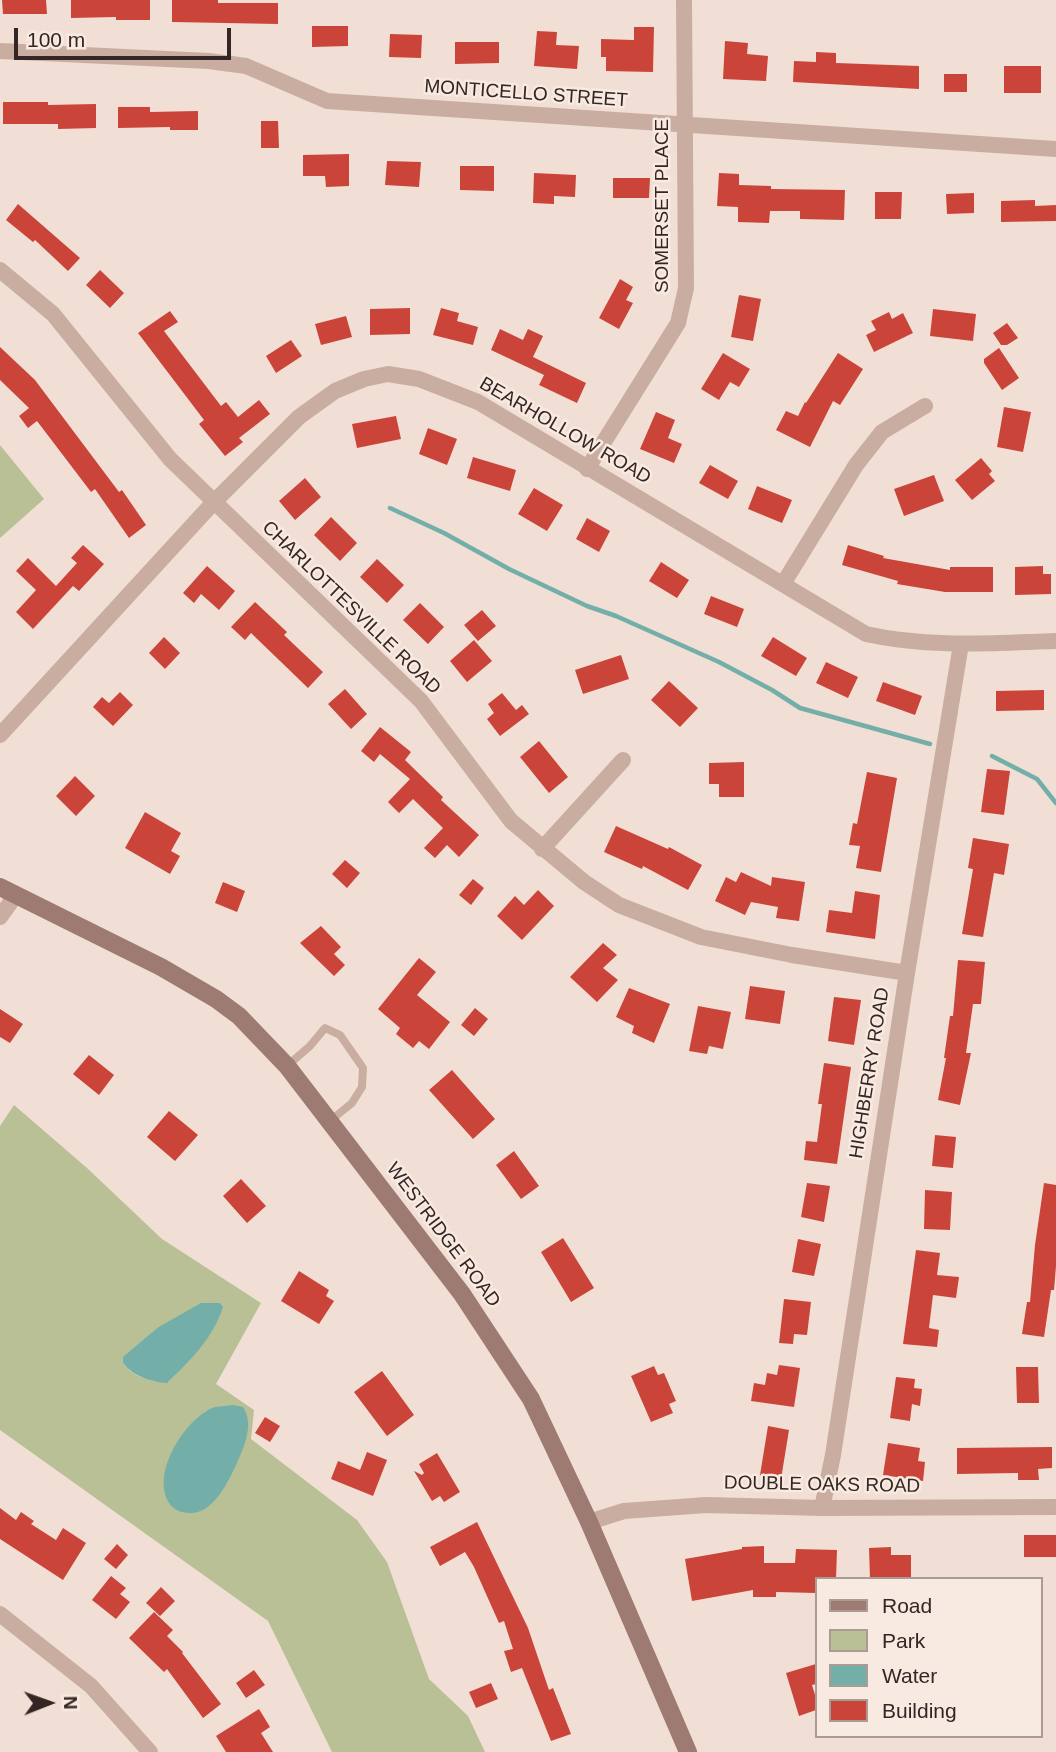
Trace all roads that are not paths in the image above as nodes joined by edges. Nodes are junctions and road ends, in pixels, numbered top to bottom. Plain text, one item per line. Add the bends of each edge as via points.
1 (684, 0) edge
2 (0, 51) edge
3 (683, 125) junction
4 (1056, 149) edge
5 (0, 270) edge
6 (925, 406) dead end
7 (587, 469) junction
8 (213, 503) junction
9 (783, 584) junction
10 (1056, 641) edge
11 (961, 644) junction
12 (0, 735) edge
13 (623, 760) dead end
14 (542, 849) junction
15 (7, 891) edge
16 (0, 917) edge
17 (907, 973) junction
18 (287, 1066) junction
19 (330, 1121) junction
20 (1056, 1507) edge
21 (822, 1508) junction
22 (589, 1522) junction
23 (0, 1614) edge
24 (150, 1752) edge
25 (688, 1752) edge

1 - 3 street, SOMERSET PLACE
2 - 3 street, MONTICELLO STREET via 222,62 246,66 327,101
3 - 4 street, MONTICELLO STREET
3 - 7 street, SOMERSET PLACE via 686,288 678,323
5 - 8 street, CHARLOTTESVILLE ROAD via 53,314 170,459
6 - 9 street via 882,432 873,443
7 - 8 street, BEARHOLLOW ROAD via 478,402 419,379 388,374 335,391 299,416
7 - 9 street, BEARHOLLOW ROAD
8 - 12 street, BEARHOLLOW ROAD
8 - 14 street, CHARLOTTESVILLE ROAD via 421,701 510,821
9 - 11 street, BEARHOLLOW ROAD via 866,634
10 - 11 street, BEARHOLLOW ROAD
11 - 17 street, HIGHBERRY ROAD
13 - 14 street
14 - 17 street, CHARLOTTESVILLE ROAD via 619,905 701,937
15 - 16 street
15 - 18 main road, WESTRIDGE ROAD via 216,999
17 - 21 street, HIGHBERRY ROAD
18 - 19 main road, WESTRIDGE ROAD
18 - 19 lane via 325,1028 340,1035 363,1068 362,1087
19 - 22 main road, WESTRIDGE ROAD via 513,1369
20 - 21 street, DOUBLE OAKS ROAD
21 - 22 street, DOUBLE OAKS ROAD via 706,1505 624,1511
22 - 25 main road, WESTRIDGE ROAD
23 - 24 street via 91,1686

